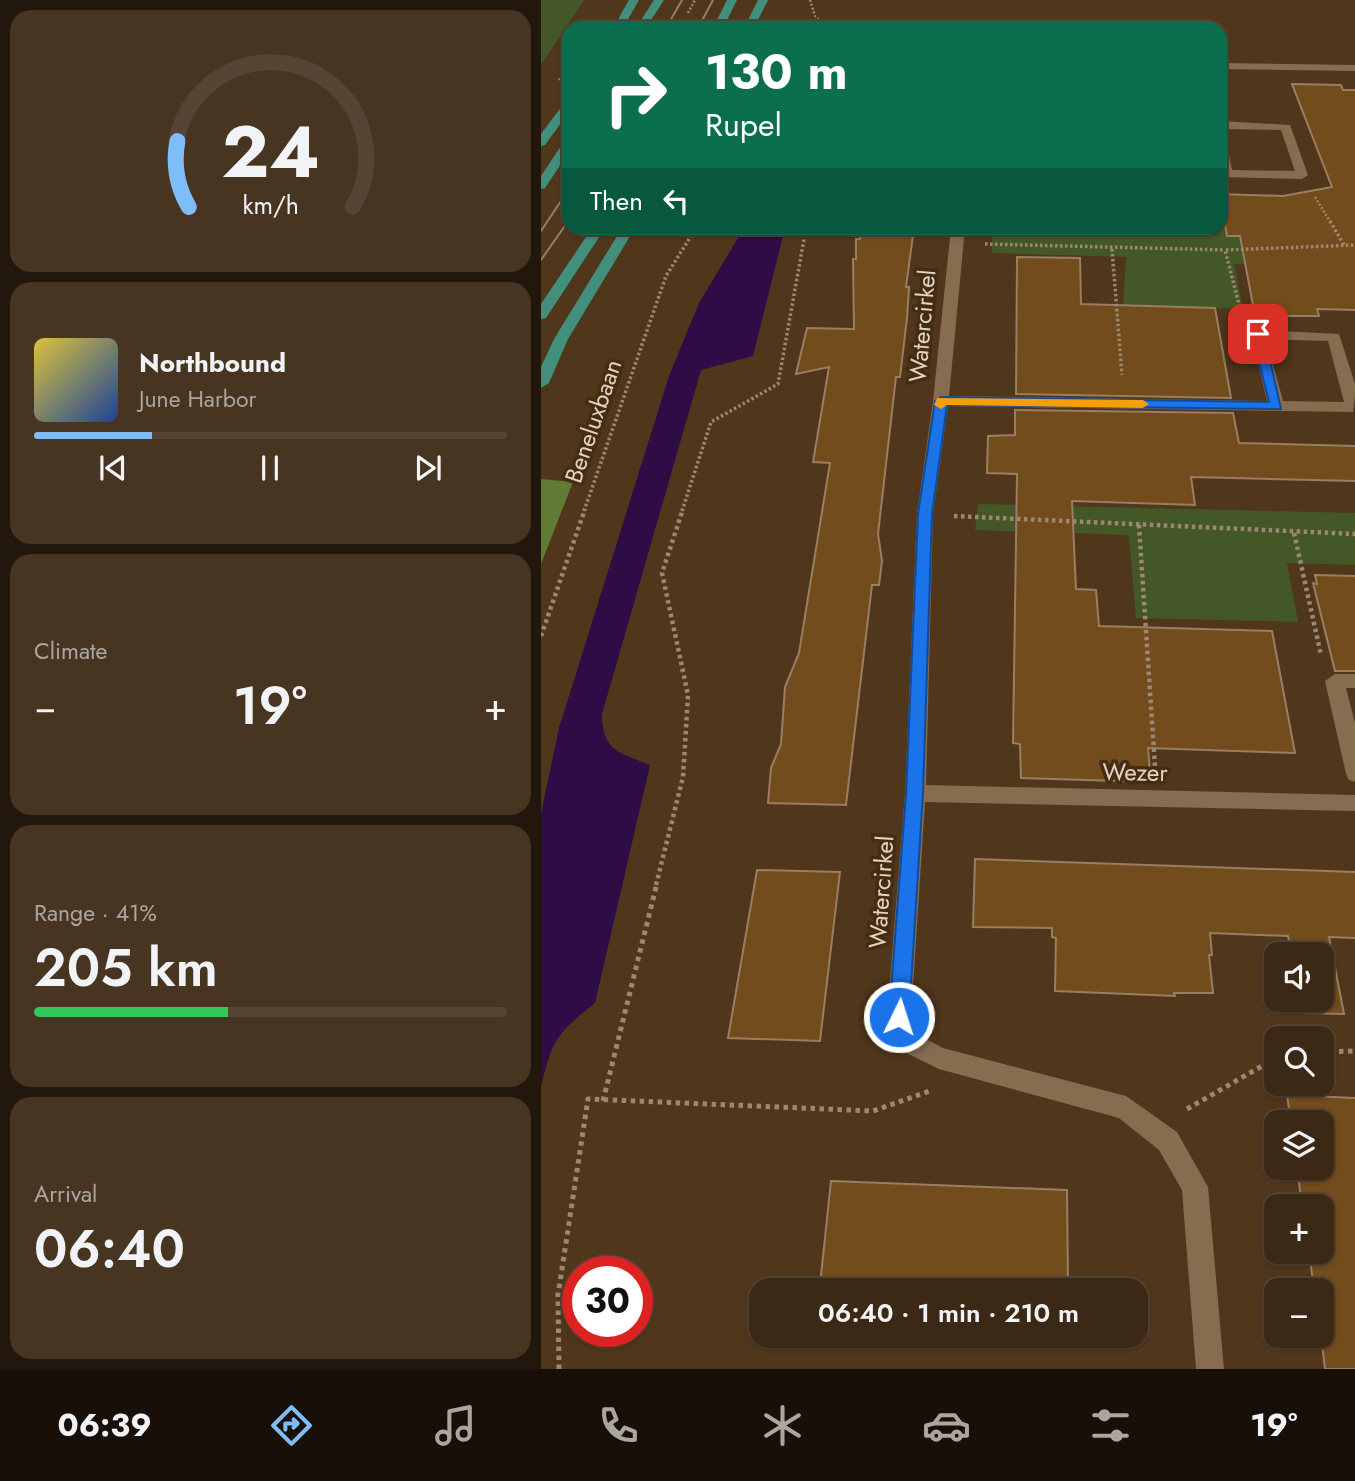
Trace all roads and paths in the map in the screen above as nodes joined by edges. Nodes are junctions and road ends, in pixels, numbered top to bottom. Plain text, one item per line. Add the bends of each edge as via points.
1 (634, 0) edge
2 (659, 0) edge
3 (695, 0) edge
4 (732, 0) edge
5 (763, 0) edge
6 (810, 0) edge
7 (688, 13) dead end
8 (622, 21) edge
9 (646, 21) edge
10 (722, 21) edge
11 (752, 21) edge
12 (820, 21) edge
13 (1227, 66) edge
14 (1355, 68) edge
15 (562, 114) edge
16 (1227, 125) edge
17 (541, 142) edge
18 (562, 154) edge
19 (1227, 174) edge
20 (1302, 175) junction
21 (541, 185) edge
22 (593, 235) edge
23 (624, 235) edge
24 (692, 235) edge
25 (805, 235) edge
26 (957, 235) edge
27 (1355, 245) edge
28 (1344, 246) junction
29 (1112, 249) junction
30 (1225, 250) junction
31 (541, 315) edge
32 (1258, 334) junction
33 (541, 383) edge
34 (941, 401) junction
35 (1124, 404) junction
36 (1276, 406) junction
37 (925, 514) junction
38 (1139, 525) junction
39 (1294, 533) junction
40 (1355, 534) edge
41 (541, 635) edge
42 (1335, 681) junction
43 (1355, 681) edge
44 (1355, 774) edge
45 (914, 793) junction
46 (1157, 799) junction
47 (1355, 803) edge
48 (1355, 1051) edge
49 (1334, 1052) edge
50 (1264, 1065) edge
51 (986, 1071) junction
52 (603, 1101) junction
53 (1152, 1129) junction
54 (559, 1369) edge
55 (1209, 1369) edge

1 - 8 main road
2 - 9 main road
3 - 7 path
4 - 10 main road
5 - 11 main road
6 - 12 path
13 - 14 street
15 - 17 main road
16 - 20 street via 1286,127
18 - 21 main road
19 - 20 street
20 - 28 path
22 - 31 main road
23 - 33 main road via 561,339
24 - 41 path, Beneluxbaan via 666,276
25 - 52 path via 778,384 711,422 662,573 688,695 683,777
26 - 29 path
26 - 34 street, Watercirkel
27 - 28 path
28 - 30 path
29 - 30 path
29 - 35 path
30 - 32 path via 1242,317
32 - 36 street
32 - 36 street via 1334,337 1353,407
34 - 35 street
34 - 37 street, Watercirkel
35 - 36 street
37 - 38 path
37 - 45 street, Watercirkel
38 - 39 path
38 - 46 path
39 - 40 path
39 - 42 path via 1319,652
42 - 43 street
42 - 44 street
45 - 46 street, Wezer
45 - 51 street, Watercirkel via 899,1017 907,1041 938,1058
46 - 47 street, Wezer
48 - 49 path
50 - 53 path
51 - 52 path via 873,1111
51 - 53 street, Watercirkel via 1126,1108
52 - 54 path via 588,1099 558,1295
53 - 55 street, Watercirkel via 1168,1141 1195,1187

